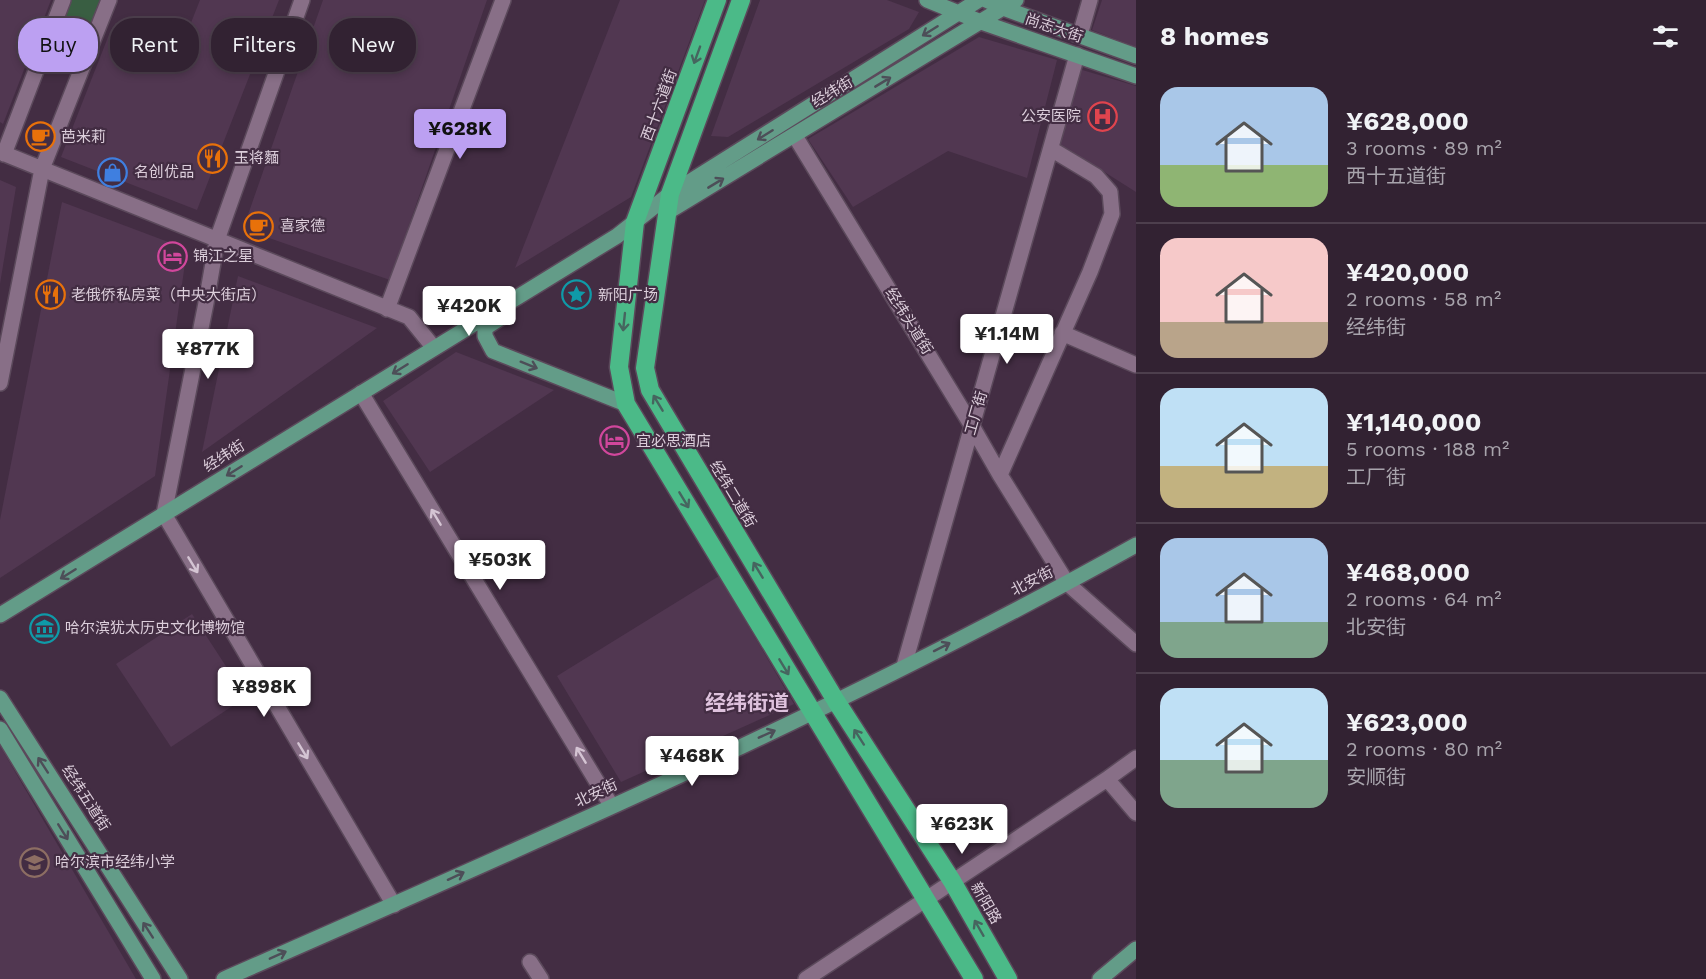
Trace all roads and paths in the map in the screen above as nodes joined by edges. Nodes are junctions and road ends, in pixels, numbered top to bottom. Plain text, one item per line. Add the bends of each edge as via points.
1 (63, 0) edge
2 (109, 0) edge
3 (302, 0) edge
4 (503, 0) edge
5 (717, 0) edge
6 (741, 0) edge
7 (927, 0) edge
8 (979, 0) edge
9 (986, 0) edge
10 (1017, 0) edge
11 (1090, 0) edge
12 (1003, 8) junction
13 (959, 12) junction
14 (981, 22) junction
15 (1080, 35) junction
16 (1077, 55) junction
17 (1136, 56) edge
18 (1136, 76) edge
19 (795, 136) junction
20 (1051, 149) junction
21 (2, 153) edge
22 (42, 169) junction
23 (670, 194) junction
24 (666, 213) junction
25 (635, 222) junction
26 (618, 236) junction
27 (217, 240) junction
28 (387, 309) junction
29 (1062, 333) junction
30 (434, 348) junction
31 (1136, 365) edge
32 (0, 383) edge
33 (361, 393) junction
34 (626, 404) junction
35 (972, 426) junction
36 (1000, 475) junction
37 (164, 514) junction
38 (1136, 545) edge
39 (1067, 583) junction
40 (0, 615) edge
41 (1136, 644) edge
42 (903, 666) junction
43 (0, 698) edge
44 (836, 701) junction
45 (813, 713) junction
46 (0, 729) edge
47 (1136, 758) edge
48 (1107, 779) junction
49 (891, 786) joint
50 (611, 805) junction
51 (1136, 813) edge
52 (952, 881) junction
53 (927, 899) junction
54 (394, 905) junction
55 (1136, 949) edge
56 (530, 962) dead end
57 (153, 979) edge
58 (180, 979) edge
59 (224, 979) edge
60 (541, 979) edge
61 (806, 979) edge
62 (974, 979) edge
63 (1008, 979) edge
64 (1100, 979) edge

1 - 21 street
2 - 22 street
3 - 27 street
4 - 28 street
5 -> 25 highway, 西十六道街
6 - 23 highway
7 - 13 main road, 尚志大街
8 - 13 main road, 经纬街
9 - 12 main road, 尚志大街
10 - 12 main road, 经纬街
11 - 15 street
12 - 14 main road, 经纬街
12 - 15 main road, 尚志大街
13 - 14 main road, 尚志大街
13 -> 23 main road, 经纬街
14 - 16 main road, 尚志大街
19 -> 14 main road, 经纬街
15 - 17 main road, 尚志大街
16 - 18 main road, 尚志大街
16 - 20 street, 工厂街
24 -> 19 main road, 经纬街
19 - 35 street, 经纬头道街
20 - 29 street via 1096,176 1110,192 1112,214
20 - 35 street, 工厂街
21 - 22 street
22 - 27 street
22 - 32 street
23 - 24 highway, 经纬二道街
23 - 25 main road, 经纬街
44 -> 24 highway, 经纬二道街 via 650,390 645,368
25 - 26 main road, 经纬街
25 -> 34 highway via 619,367
26 - 30 main road, 经纬街
26 -> 34 main road via 612,248 485,328 485,336 493,351
27 - 28 street
27 - 37 street
28 - 30 street via 409,317
29 - 31 street
29 - 36 street
30 -> 33 main road, 经纬街
33 -> 37 main road, 经纬街
50 -> 33 street
34 -> 45 highway
35 - 36 street, 经纬头道街
35 - 42 street, 工厂街
36 - 39 street, 经纬头道街
37 -> 40 main road, 经纬街
37 -> 54 street
38 - 39 main road, 北安街
39 - 41 street, 经纬头道街
42 -> 39 main road, 北安街
42 - 44 main road, 北安街
58 -> 43 main road, 经纬五道街
44 - 45 main road, 北安街
49 -> 44 highway, 经纬二道街
50 -> 45 main road, 北安街
45 - 53 highway
46 -> 57 main road
47 - 48 street
48 - 51 street
48 - 52 street
49 - 52 highway, 新阳路
54 -> 50 main road, 北安街
52 - 53 street
63 -> 52 highway, 新阳路
53 - 61 street
53 - 62 highway
59 -> 54 main road, 北安街
55 - 64 main road
56 - 60 street

